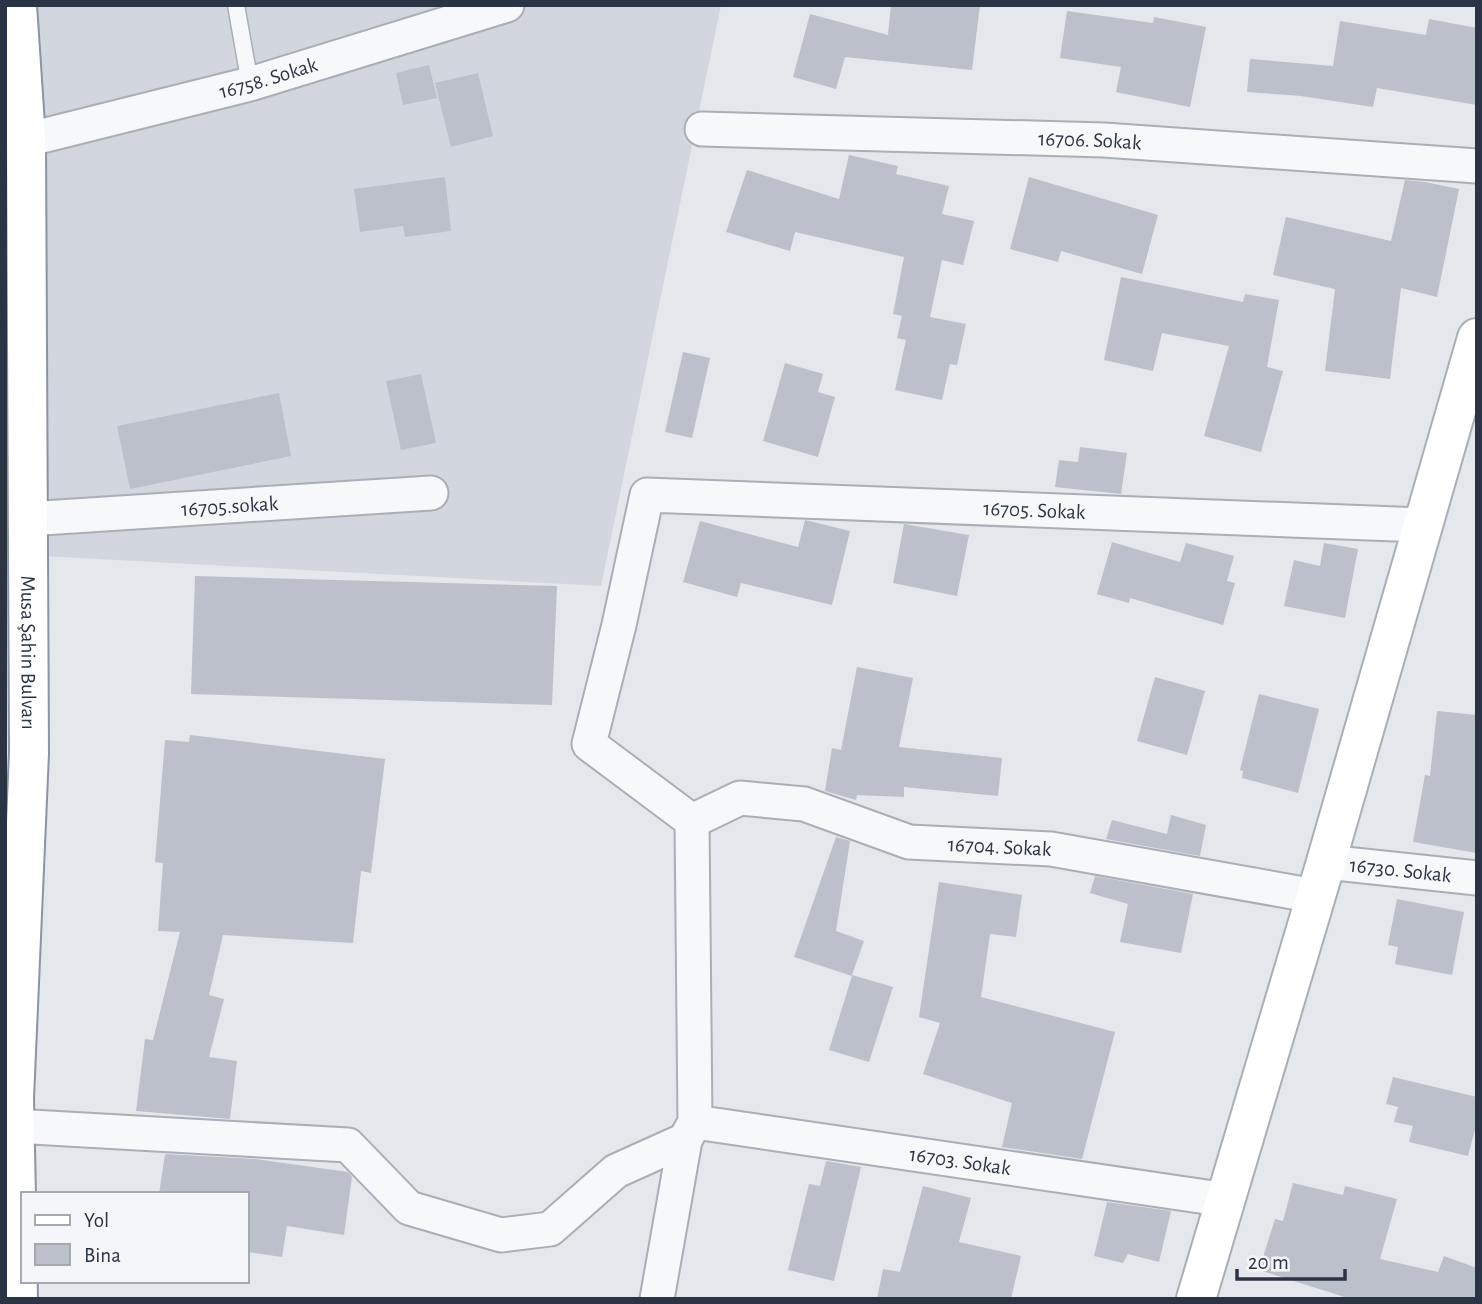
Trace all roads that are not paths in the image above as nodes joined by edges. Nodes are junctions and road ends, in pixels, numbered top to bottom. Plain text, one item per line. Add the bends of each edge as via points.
1 (17, 5) edge
2 (236, 5) edge
3 (507, 5) edge
4 (250, 84) junction
5 (702, 129) dead end
6 (26, 140) junction
7 (1477, 166) edge
8 (1477, 338) edge
9 (431, 493) dead end
10 (27, 519) junction
11 (1422, 525) junction
12 (692, 821) junction
13 (1477, 878) edge
14 (1321, 879) junction
15 (14, 1126) junction
16 (690, 1131) junction
17 (1227, 1200) junction
18 (18, 1299) edge
19 (656, 1299) edge
20 (1196, 1299) edge

1 - 6 main road, Musa Şahin Bulvarı
2 - 4 lane
3 - 4 street, 16758. Sokak
4 - 6 street, 16758. Sokak
5 - 7 street, 16706. Sokak via 1104,140
6 - 10 main road, Musa Şahin Bulvarı
8 - 11 main road
9 - 10 street, 16705.sokak
10 - 15 main road, Musa Şahin Bulvarı via 29,753
11 - 12 street, 16705. Sokak via 647,495 589,744
11 - 14 main road
12 - 14 street, 16704. Sokak via 740,798 804,804 909,842 1051,849
12 - 16 street
13 - 14 street, 16730. Sokak
14 - 17 main road
15 - 16 street via 348,1145 409,1208 501,1235 550,1229 616,1171
15 - 18 main road, Musa Şahin Bulvarı
16 - 17 street, 16703. Sokak
16 - 19 street
17 - 20 main road

